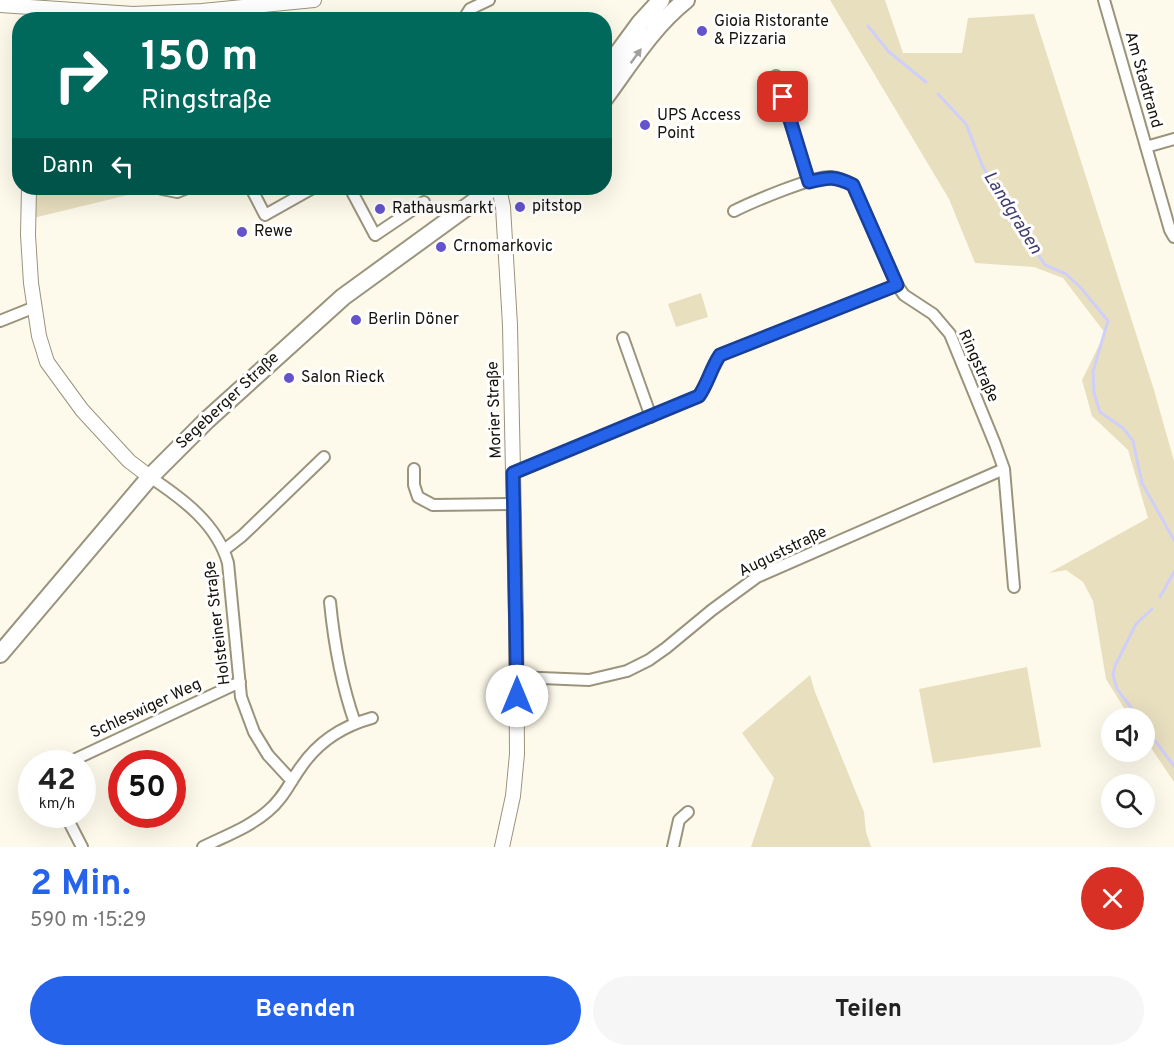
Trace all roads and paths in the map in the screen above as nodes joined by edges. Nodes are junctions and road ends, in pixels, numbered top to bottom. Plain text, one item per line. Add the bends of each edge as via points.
1 (314, 0) edge
2 (489, 0) edge
3 (686, 0) edge
4 (1104, 0) edge
5 (658, 4) edge
6 (0, 6) edge
7 (28, 9) edge
8 (101, 12) edge
9 (185, 12) edge
10 (468, 12) edge
11 (612, 62) edge
12 (776, 76) dead end
13 (612, 88) edge
14 (1174, 139) edge
15 (1146, 147) junction
16 (809, 182) junction
17 (29, 195) edge
18 (255, 195) edge
19 (301, 195) edge
20 (354, 195) edge
21 (484, 195) edge
22 (500, 195) edge
23 (424, 202) dead end
24 (734, 211) dead end
25 (1174, 237) edge
26 (897, 285) junction
27 (35, 307) junction
28 (0, 321) edge
29 (623, 338) dead end
30 (651, 417) junction
31 (324, 457) dead end
32 (414, 469) dead end
33 (1004, 469) junction
34 (513, 473) junction
35 (150, 477) junction
36 (514, 504) junction
37 (224, 550) junction
38 (1014, 587) dead end
39 (330, 602) dead end
40 (0, 654) edge
41 (517, 677) junction
42 (240, 682) junction
43 (372, 718) dead end
44 (355, 723) junction
45 (95, 750) edge
46 (292, 781) junction
47 (688, 812) dead end
48 (72, 828) edge
49 (82, 847) edge
50 (203, 847) edge
51 (502, 847) edge
52 (673, 847) edge

1 - 9 main road
2 - 10 street
3 - 5 main road
4 - 15 street, Am Stadtrand
5 - 11 main road
13 -> 5 main road via 649,37
6 - 7 main road
7 - 8 main road
12 - 16 street
14 - 15 street
15 - 25 street, Am Stadtrand
16 - 24 street
16 - 26 street via 828,177 853,185
17 - 27 main road via 28,242
18 - 19 street via 265,215
20 - 23 street via 375,235
21 - 35 main road, Segeberger Straße via 343,297
22 - 34 main road, Morier Straße via 509,316
26 - 30 street via 720,355 699,396
26 - 33 street, Ringstraße via 904,295 933,314 950,334
27 - 28 street
27 - 35 main road via 43,351 52,371 97,427
29 - 30 street
30 - 34 street
31 - 37 street
32 - 36 street via 418,497 433,505
33 - 38 street, Ringstraße
33 - 41 street, Auguststraße via 757,577 666,648 627,671 589,680
34 - 36 main road, Morier Straße
35 - 37 street, Holsteiner Straße via 209,525
35 - 40 main road, Segeberger Straße
36 - 41 main road, Morier Straße
37 - 42 street, Holsteiner Straße
39 - 44 street via 338,663
41 - 51 main road, Morier Straße via 515,776
42 - 45 street, Schleswiger Weg
42 - 46 street, Holsteiner Straße via 241,697 254,732 268,755
43 - 44 street
44 - 46 street via 322,742
46 - 50 street via 268,812
47 - 52 street via 679,820
48 - 49 street

